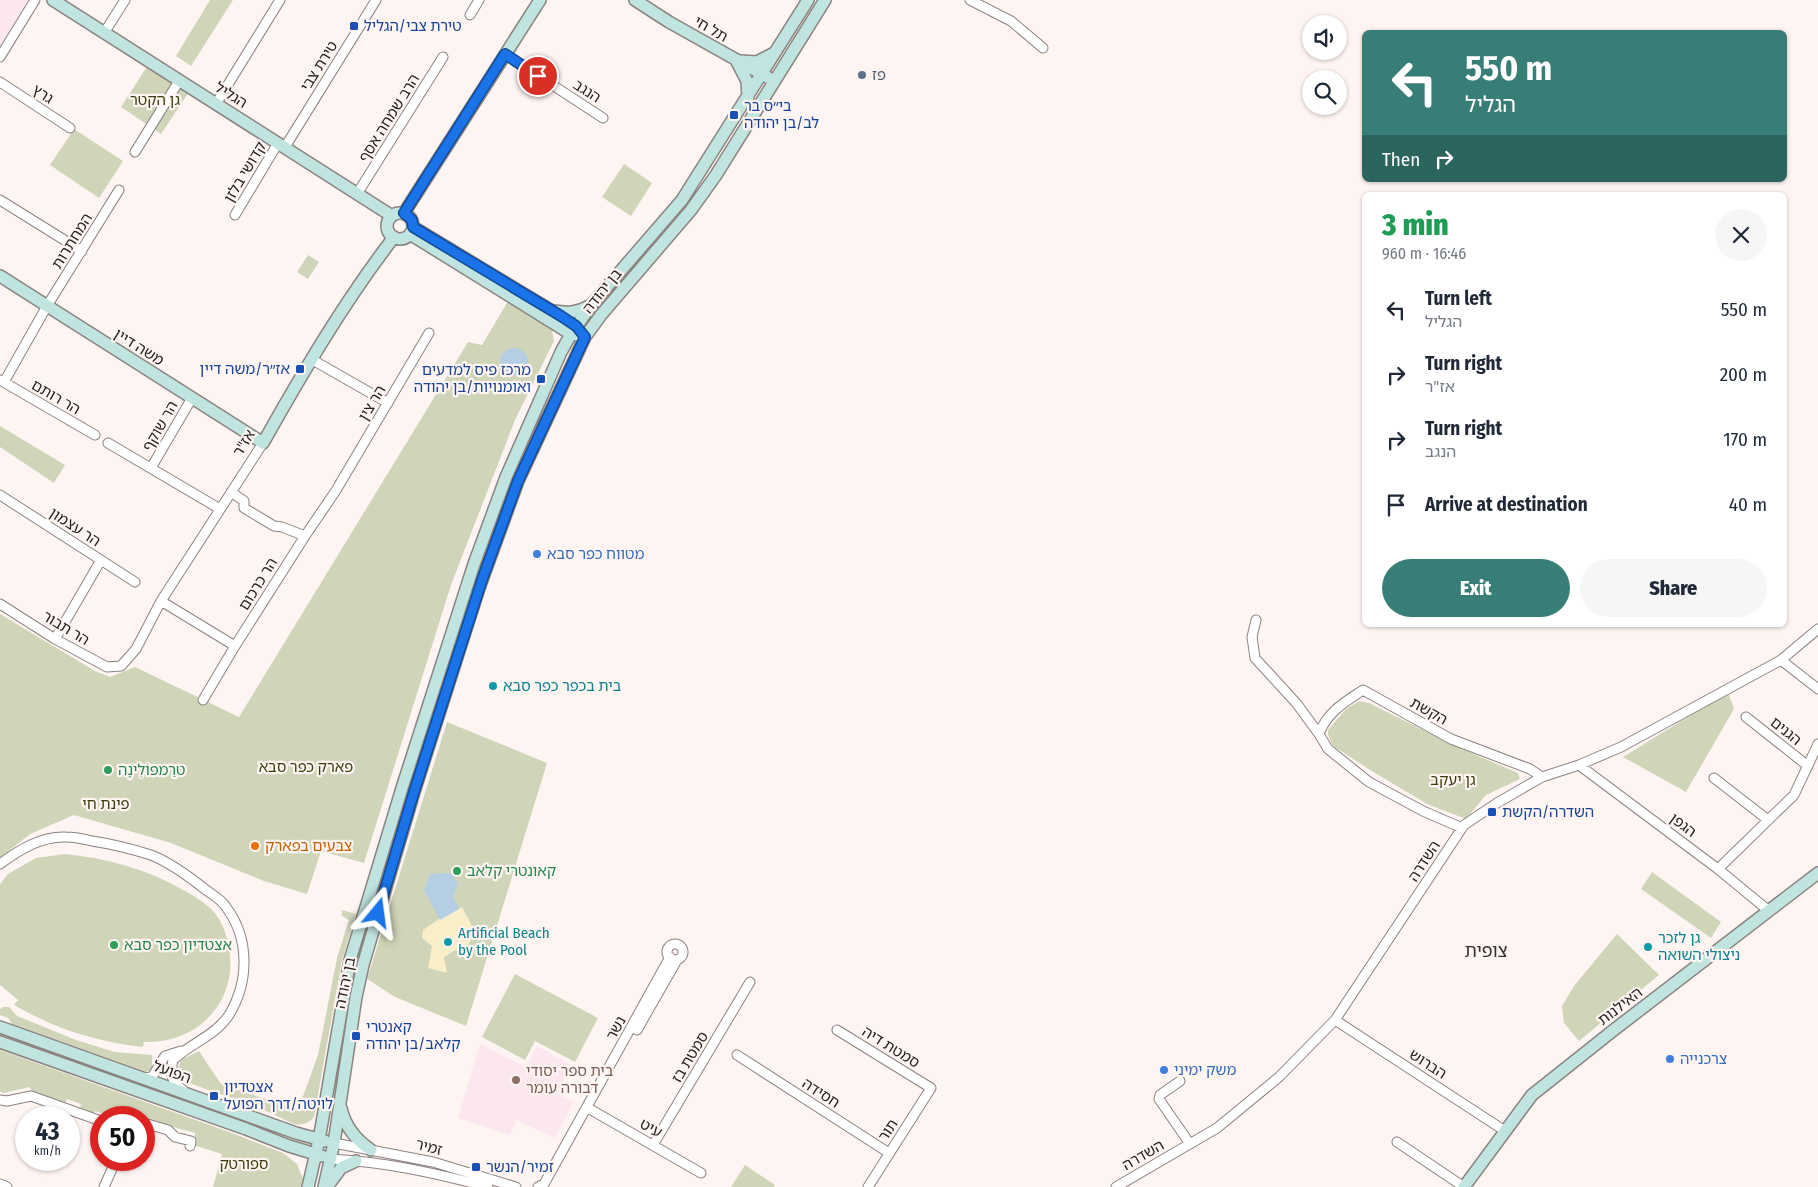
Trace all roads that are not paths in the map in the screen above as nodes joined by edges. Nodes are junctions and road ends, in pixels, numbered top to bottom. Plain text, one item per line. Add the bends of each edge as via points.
1 (35, 0) edge
2 (53, 0) edge
3 (125, 0) edge
4 (280, 0) edge
5 (376, 0) edge
6 (479, 0) edge
7 (540, 0) edge
8 (635, 0) edge
9 (808, 0) edge
10 (826, 0) edge
11 (970, 0) edge
12 (470, 15) dead end
13 (104, 33) junction
14 (1043, 48) dead end
15 (776, 50) junction
16 (505, 54) junction
17 (0, 57) edge
18 (443, 57) dead end
19 (736, 60) junction
20 (762, 75) junction
21 (179, 80) junction
22 (0, 82) edge
23 (774, 82) junction
24 (748, 97) junction
25 (216, 104) junction
26 (603, 118) dead end
27 (70, 128) dead end
28 (282, 145) junction
29 (135, 152) dead end
30 (119, 190) dead end
31 (357, 194) junction
32 (0, 200) edge
33 (404, 213) junction
34 (235, 215) dead end
35 (392, 216) junction
36 (412, 230) junction
37 (394, 237) junction
38 (82, 251) junction
39 (0, 276) edge
40 (592, 304) junction
41 (47, 306) junction
42 (553, 317) junction
43 (574, 330) junction
44 (429, 333) dead end
45 (585, 337) junction
46 (562, 352) junction
47 (311, 359) junction
48 (2, 381) edge
49 (192, 398) junction
50 (388, 403) junction
51 (95, 436) dead end
52 (108, 443) dead end
53 (263, 443) junction
54 (151, 468) junction
55 (231, 492) junction
56 (0, 495) edge
57 (220, 509) junction
58 (305, 536) junction
59 (101, 560) junction
60 (135, 582) dead end
61 (161, 601) junction
62 (0, 604) edge
63 (1256, 620) dead end
64 (1818, 628) edge
65 (56, 639) junction
66 (235, 646) junction
67 (1781, 660) junction
68 (121, 666) joint
69 (1818, 689) edge
70 (204, 700) dead end
71 (1746, 717) dead end
72 (1319, 734) junction
73 (1818, 744) edge
74 (1579, 764) junction
75 (1808, 766) junction
76 (1542, 777) junction
77 (1714, 778) dead end
78 (1768, 820) junction
79 (1462, 828) junction
80 (0, 864) edge
81 (1718, 869) junction
82 (1818, 873) edge
83 (1769, 911) junction
84 (673, 958) dead end
85 (750, 982) dead end
86 (1335, 1020) junction
87 (3, 1027) edge
88 (836, 1030) dead end
89 (0, 1042) edge
90 (184, 1051) junction
91 (737, 1055) dead end
92 (143, 1078) junction
93 (1180, 1080) dead end
94 (931, 1088) joint
95 (192, 1095) junction
96 (0, 1100) edge
97 (325, 1103) junction
98 (340, 1103) junction
99 (590, 1109) junction
100 (90, 1117) edge
101 (155, 1126) edge
102 (1505, 1131) junction
103 (296, 1132) junction
104 (319, 1140) junction
105 (1396, 1142) dead end
106 (334, 1143) junction
107 (1190, 1144) junction
108 (654, 1145) junction
109 (190, 1146) dead end
110 (289, 1146) junction
111 (371, 1150) junction
112 (889, 1153) junction
113 (316, 1154) junction
114 (331, 1159) junction
115 (356, 1161) junction
116 (111, 1171) edge
117 (701, 1173) dead end
118 (309, 1183) edge
119 (0, 1184) edge
120 (7, 1187) edge
121 (104, 1187) edge
122 (326, 1187) edge
123 (488, 1187) edge
124 (516, 1187) edge
125 (530, 1187) edge
126 (538, 1187) edge
127 (548, 1187) edge
128 (868, 1187) edge
129 (1116, 1187) edge
130 (1464, 1187) edge

1 - 17 street
2 - 13 main road, הגליל
3 - 13 street
4 - 25 street
5 - 28 street, טירת צבי
6 - 12 street
7 - 16 main road
8 - 19 main road, תל חי
9 - 15 main road, בן יהודה
10 - 23 main road, בן יהודה
11 - 14 street via 1011,21
13 - 21 main road, הגליל
15 - 19 main road via 757,62
15 - 20 main road, בן יהודה
16 - 26 street, הנגב
16 - 33 main road
18 - 31 street, הרב שמחה אסף
19 - 20 main road, תל חי
19 - 24 main road via 747,81
20 - 23 main road, תל חי
20 - 24 main road, בן יהודה
21 - 25 main road, הגליל
21 - 29 street
22 - 27 street, גרץ
23 - 45 main road, בן יהודה via 691,210
24 - 40 main road, בן יהודה via 682,200
25 - 28 main road, הגליל
28 - 31 main road, הגליל
28 - 34 street, קדושי בלזן
30 - 38 street, המחתרות
31 - 35 main road, הגליל
32 - 38 street
33 - 35 main road
33 - 36 main road via 412,220
35 - 37 main road via 388,231
36 - 37 main road via 401,239
36 - 42 main road
37 - 47 main road, אז"ר via 363,277
38 - 41 street, המחתרות
39 - 41 main road, משה דיין
40 - 42 main road via 580,311
40 - 43 main road, בן יהודה
41 - 48 street, הר רותם
41 - 49 main road, משה דיין
42 - 43 main road
42 - 46 main road via 561,335
43 - 45 main road
43 - 46 main road, בן יהודה
44 - 50 street, הר צין
45 - 98 main road, בן יהודה via 518,481 482,580 426,755 363,965
46 - 97 main road, בן יהודה via 506,477 474,564 402,788 350,960
47 - 50 street
47 - 53 main road, אז"ר
48 - 51 street, הר רותם
49 - 53 main road, משה דיין
49 - 54 street, הר שוקף
50 - 58 street, הר צין
52 - 54 street, הר שוקף
53 - 55 street, אז"ר
54 - 57 street, הר שוקף
55 - 57 street, אז"ר
55 - 58 street via 244,501 244,508 274,526
56 - 59 street, הר עצמון
57 - 61 street, אז"ר
58 - 66 street, הר כרכום
59 - 60 street, הר עצמון
59 - 65 street
61 - 66 street
61 - 68 street, אז"ר via 136,650
62 - 65 street, הר תבור
63 - 72 street via 1252,637 1255,658
64 - 67 street, השדרה
65 - 68 street, הר תבור via 107,667
66 - 70 street, הר כרכום
67 - 69 street
67 - 74 street, השדרה via 1621,747
71 - 75 street, הגנים
72 - 76 street, הקשת via 1337,707 1363,690 1451,739
72 - 79 street via 1328,749 1369,782
73 - 75 street, הגנים
74 - 76 street, השדרה
74 - 81 street, הגפן
75 - 78 street, הגנים via 1794,795
76 - 79 street, השדרה
77 - 78 street
78 - 81 street, הגנים
79 - 86 street, השדרה
80 - 90 street via 36,842 65,837 109,843 153,856 192,879 226,906 238,928 244,950 245,970 241,985 225,1020 207,1037
81 - 83 street, הגפן
82 - 83 main road, האילנות
83 - 102 main road, האילנות via 1532,1094
84 - 99 street, נשר
85 - 108 street, סמטת בז
86 - 102 street, הברוש
86 - 107 street, השדרה via 1279,1077 1217,1128
87 - 92 main road, הפועל
88 - 94 street, סמטת דיה
89 - 110 main road, הפועל
90 - 92 street via 178,1050 166,1056 155,1074
90 - 95 street via 173,1060 172,1076 177,1087
91 - 112 street, חסידה
92 - 95 main road, הפועל
93 - 107 street via 1159,1099
94 - 112 street, תור
95 - 103 main road, הפועל
96 - 100 street via 30,1096
97 - 103 main road via 315,1124
97 - 104 main road, בן יהודה
98 - 106 main road, בן יהודה
98 - 111 main road via 354,1136
99 - 108 street, עיט
99 - 126 street, נשר via 544,1184
99 - 127 street, נשר
101 - 109 street via 168,1130 175,1137 192,1141
102 - 130 main road, האילנות
103 - 104 main road, הפועל
104 - 106 main road, הפועל
104 - 113 main road, בן יהודה
105 - 130 street, האילנות
106 - 111 street, זמיר
106 - 114 main road, בן יהודה
107 - 129 street, השדרה
108 - 117 street, עיט
110 - 113 main road, הפועל
110 - 118 main road via 307,1166
111 - 124 street, זמיר via 434,1162
112 - 128 street, תור
113 - 114 main road, הפועל
113 - 118 main road, בן יהודה
114 - 115 street, זמיר
114 - 122 main road, בן יהודה
115 - 122 main road via 341,1168
115 - 123 street, זמיר via 431,1172
116 - 121 street
119 - 120 street
125 - 126 street

